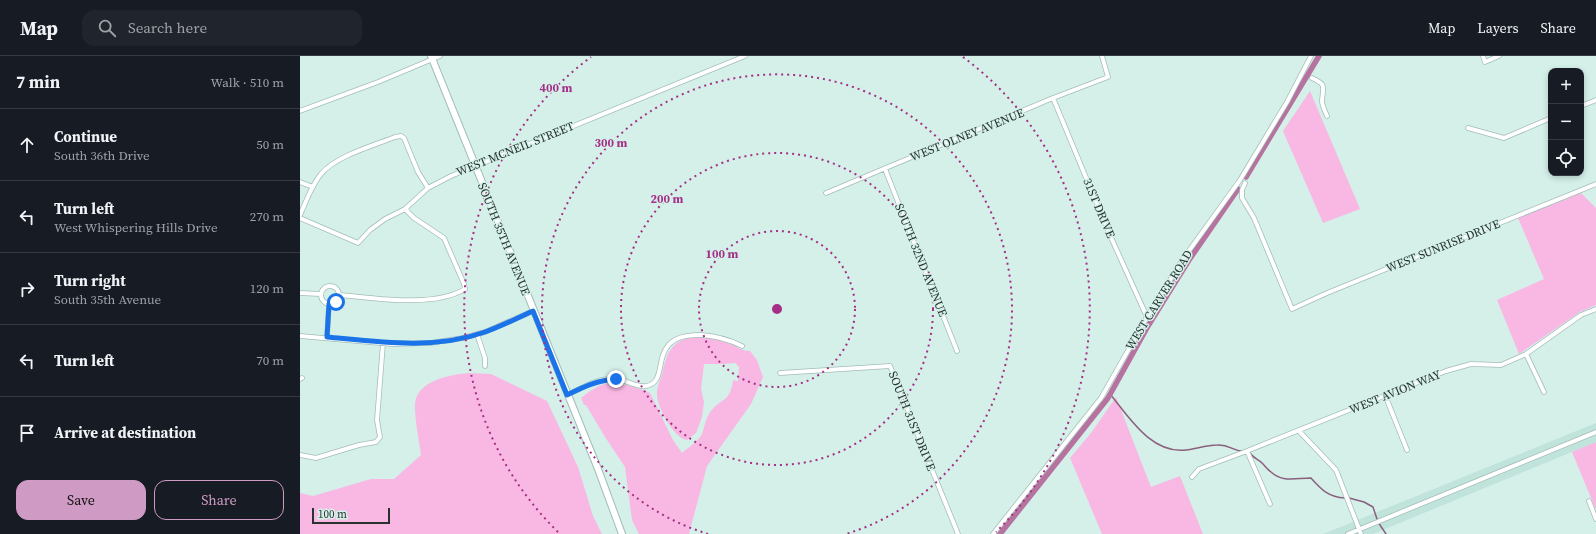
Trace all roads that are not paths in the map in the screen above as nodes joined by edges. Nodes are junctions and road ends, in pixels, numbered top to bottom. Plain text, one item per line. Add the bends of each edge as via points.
1 (440, 56) edge
2 (745, 56) edge
3 (1102, 56) edge
4 (1311, 56) edge
5 (1483, 56) edge
6 (1499, 56) edge
7 (432, 58) edge
8 (1312, 78) dead end
9 (1053, 98) junction
10 (1596, 100) edge
11 (1584, 105) edge
12 (300, 111) edge
13 (1327, 116) dead end
14 (1548, 119) edge
15 (1468, 128) dead end
16 (474, 166) junction
17 (885, 168) junction
18 (300, 182) edge
19 (1245, 184) dead end
20 (1596, 184) edge
21 (313, 186) junction
22 (428, 188) junction
23 (826, 193) dead end
24 (405, 209) junction
25 (300, 217) edge
26 (300, 294) edge
27 (321, 294) junction
28 (340, 295) junction
29 (329, 304) junction
30 (1596, 309) edge
31 (533, 311) junction
32 (1147, 317) junction
33 (477, 334) junction
34 (300, 336) edge
35 (327, 337) junction
36 (383, 343) junction
37 (742, 346) dead end
38 (957, 351) dead end
39 (1526, 354) junction
40 (485, 366) dead end
41 (780, 373) dead end
42 (1544, 392) dead end
43 (567, 395) junction
44 (1385, 395) junction
45 (1299, 430) junction
46 (1596, 432) edge
47 (1407, 450) dead end
48 (1248, 451) junction
49 (302, 456) edge
50 (1192, 477) dead end
51 (1589, 501) dead end
52 (1270, 504) dead end
53 (1596, 519) edge
54 (1359, 529) junction
55 (622, 534) edge
56 (958, 534) edge
57 (993, 534) edge
58 (1348, 534) edge
59 (1361, 534) edge

1 - 7 street
2 - 16 street, WEST MCNEIL STREET
3 - 9 street, WEST OLNEY AVENUE via 1108,77
4 - 32 street, WEST CARVER ROAD via 1287,102 1240,180 1183,260
5 - 6 street via 1485,62
7 - 12 street
7 - 16 street, SOUTH 35TH AVENUE
8 - 13 street via 1324,87 1322,102
9 - 17 street, WEST OLNEY AVENUE
9 - 32 street, 31ST DRIVE via 1108,233
10 - 11 street
14 - 15 street via 1504,138
16 - 22 street, WEST MCNEIL STREET
16 - 31 street, SOUTH 35TH AVENUE
17 - 23 street, WEST OLNEY AVENUE
17 - 38 street, SOUTH 32ND AVENUE
18 - 21 street
19 - 20 street, WEST SUNRISE DRIVE via 1242,198 1254,218 1292,310 1327,293
21 - 22 street via 321,174 346,156 401,136
21 - 25 street
22 - 24 street, WEST MCNEIL STREET
24 - 25 street, WEST MCNEIL STREET via 385,219 358,243
24 - 28 street via 444,238 465,290 429,299 401,301
26 - 27 street
27 - 28 street via 325,286 331,285 337,288
27 - 29 street via 323,300
28 - 29 street via 336,302
29 - 35 street
30 - 39 street, WEST AVION WAY via 1581,315
31 - 33 street
31 - 43 street, SOUTH 35TH AVENUE
32 - 57 street, WEST CARVER ROAD via 1101,398
33 - 36 street via 430,343
33 - 40 street
34 - 35 street
35 - 36 street
36 - 49 street via 378,420 380,438 376,442 316,458
37 - 43 street via 730,339 716,336 679,337 671,341 665,349 658,378 654,383 646,387 616,379 604,380
39 - 42 street
39 - 44 street, WEST AVION WAY via 1501,364 1471,364 1446,371
41 - 56 street, SOUTH 31ST DRIVE via 890,366
43 - 55 street, SOUTH 35TH AVENUE
44 - 45 street, WEST AVION WAY
44 - 47 street
45 - 48 street, WEST AVION WAY
45 - 54 street via 1336,470
46 - 54 street
48 - 50 street, WEST AVION WAY via 1199,469
48 - 52 street
51 - 53 street
54 - 58 street
54 - 59 street

